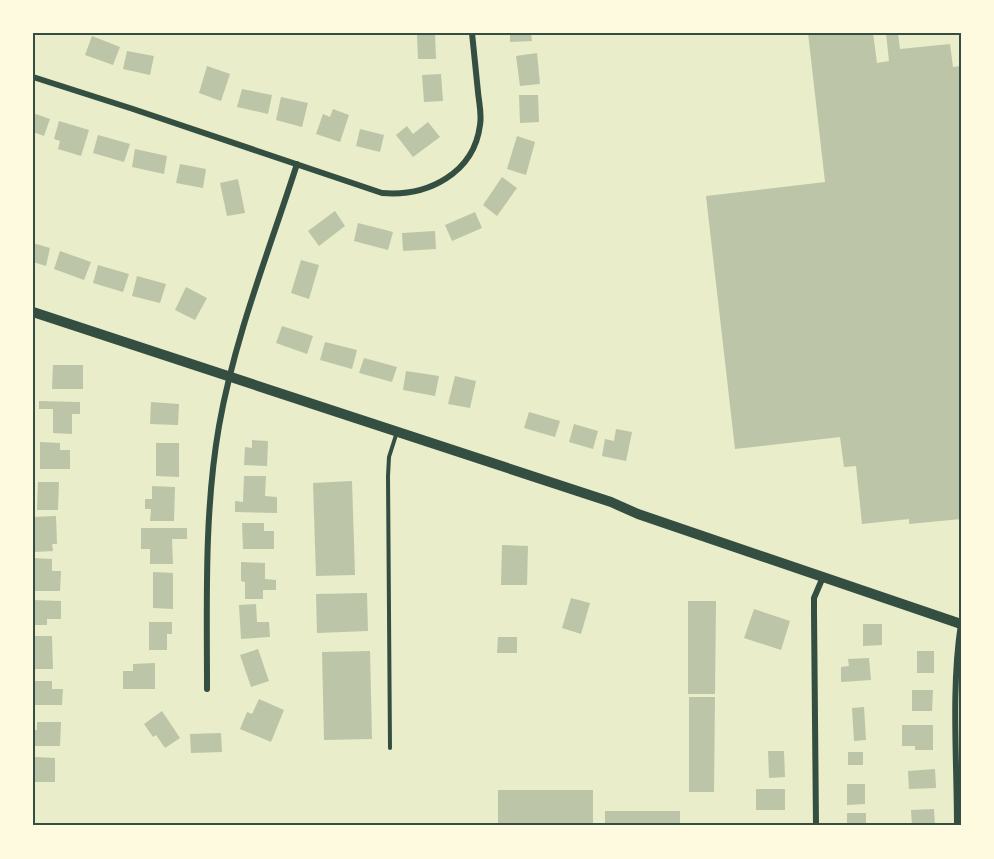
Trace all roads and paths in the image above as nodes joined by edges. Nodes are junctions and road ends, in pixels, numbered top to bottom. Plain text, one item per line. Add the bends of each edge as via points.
1 (472, 33) edge
2 (33, 77) edge
3 (297, 164) junction
4 (33, 312) edge
5 (230, 377) junction
6 (397, 432) junction
7 (823, 577) junction
8 (961, 624) edge
9 (207, 689) dead end
10 (390, 748) dead end
11 (816, 826) edge
12 (957, 826) edge

1 - 3 street via 480,124 468,157 453,174 421,191 392,194
2 - 3 street
3 - 5 street
4 - 5 main road
5 - 6 main road
5 - 9 street via 213,477
6 - 7 main road
6 - 10 lane via 388,476
7 - 8 main road
7 - 11 street via 814,598
8 - 12 street via 956,682

